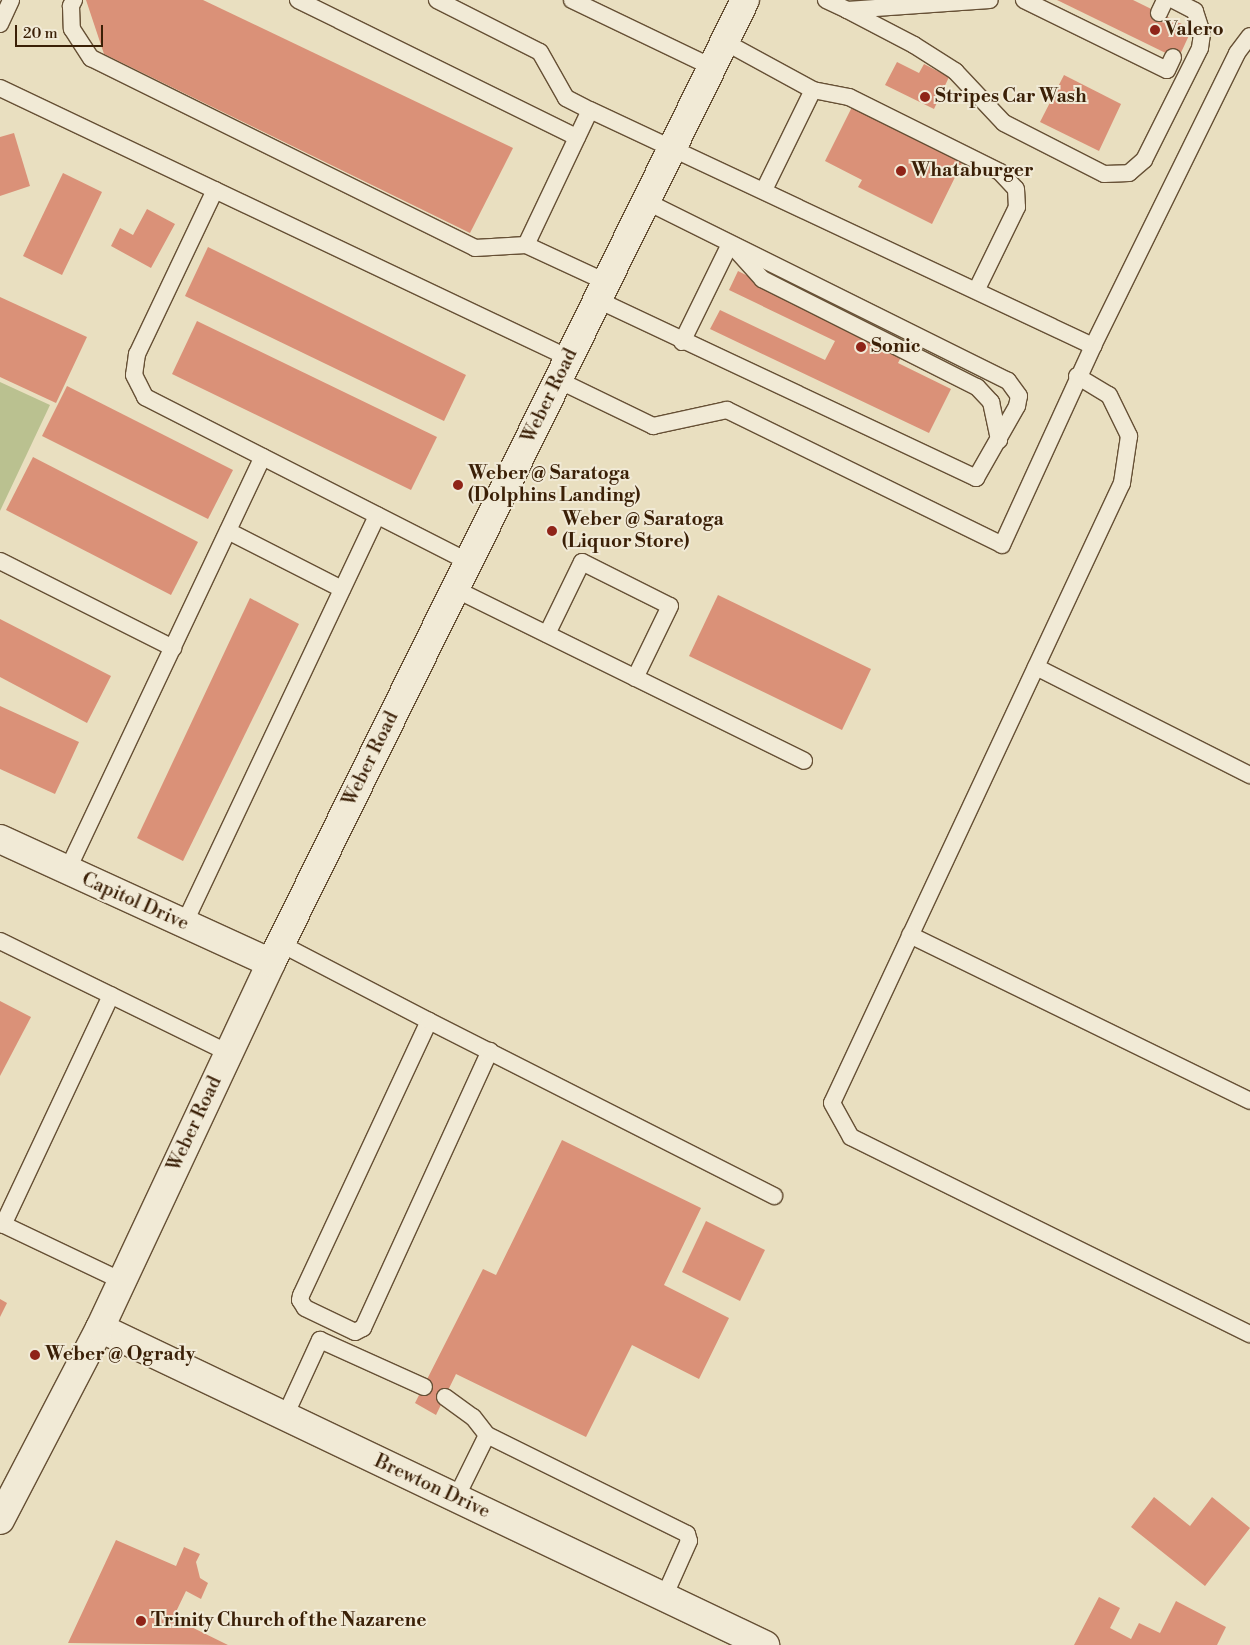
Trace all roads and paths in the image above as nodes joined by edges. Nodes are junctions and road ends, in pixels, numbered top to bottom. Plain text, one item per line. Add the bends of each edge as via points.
1 (11, 0) edge
2 (74, 0) edge
3 (298, 0) edge
4 (437, 0) edge
5 (572, 0) edge
6 (746, 0) edge
7 (826, 0) edge
8 (990, 0) edge
9 (1024, 0) edge
10 (1173, 0) edge
11 (846, 10) junction
12 (1195, 11) junction
13 (0, 24) edge
14 (1187, 27) dead end
15 (1250, 36) edge
16 (725, 42) junction
17 (712, 67) junction
18 (1184, 79) junction
19 (0, 88) edge
20 (813, 90) junction
21 (590, 110) junction
22 (577, 137) junction
23 (673, 147) junction
24 (216, 190) junction
25 (764, 190) junction
26 (646, 201) junction
27 (730, 244) junction
28 (526, 245) junction
29 (976, 290) junction
30 (602, 291) junction
31 (682, 342) junction
32 (1092, 346) junction
33 (564, 369) junction
34 (1077, 376) junction
35 (999, 440) junction
36 (263, 457) junction
37 (377, 515) junction
38 (228, 531) junction
39 (0, 562) edge
40 (468, 562) junction
41 (342, 589) junction
42 (455, 589) junction
43 (548, 634) junction
44 (173, 648) junction
45 (1036, 667) junction
46 (635, 678) junction
47 (804, 761) dead end
48 (1250, 775) edge
49 (0, 839) edge
50 (68, 871) junction
51 (184, 924) junction
52 (910, 935) junction
53 (0, 941) edge
54 (276, 953) junction
55 (111, 996) junction
56 (429, 1021) junction
57 (490, 1051) junction
58 (228, 1053) junction
59 (1250, 1101) edge
60 (774, 1196) dead end
61 (2, 1224) edge
62 (122, 1281) junction
63 (330, 1320) junction
64 (100, 1328) junction
65 (1250, 1334) edge
66 (320, 1340) junction
67 (424, 1387) dead end
68 (445, 1397) dead end
69 (285, 1416) junction
70 (486, 1435) junction
71 (6, 1493) edge
72 (456, 1498) junction
73 (0, 1520) edge
74 (664, 1597) junction
75 (765, 1645) edge

1 - 13 lane
2 - 28 lane via 72,29 91,58 475,248
3 - 22 lane
4 - 21 lane via 540,52 566,98
5 - 17 lane
6 - 16 main road, Weber Road
7 - 11 lane
8 - 11 lane
9 - 18 lane via 1060,10 1142,50 1170,64
10 - 12 lane
11 - 18 lane via 914,45 955,71 1004,123 1104,174 1129,173 1144,160
12 - 14 lane
12 - 18 lane via 1202,33 1200,48
15 - 32 lane via 1237,53
16 - 17 main road, Weber Road
16 - 20 lane
17 - 23 main road, Weber Road
19 - 24 lane
20 - 25 lane
20 - 29 lane via 849,97 1000,172 1016,189 1017,207
21 - 22 lane
21 - 23 lane
22 - 28 lane
23 - 25 lane
23 - 26 main road, Weber Road
24 - 33 lane
24 - 36 lane via 137,354 134,375 145,397
25 - 29 lane
26 - 27 lane
26 - 30 main road, Weber Road
27 - 31 lane
27 - 35 lane via 762,279 977,386 991,402
27 - 35 lane via 1008,381 1019,396
28 - 30 lane
29 - 32 lane
30 - 31 lane
30 - 33 main road, Weber Road
31 - 35 lane via 976,478
32 - 34 lane
33 - 34 lane via 652,426 727,410 1002,545
33 - 40 main road, Weber Road
34 - 45 lane via 1109,395 1129,436 1122,483
36 - 37 lane
36 - 38 lane
37 - 40 lane
37 - 41 lane
38 - 41 lane
38 - 44 lane
39 - 44 lane
40 - 42 main road, Weber Road
41 - 51 lane
42 - 43 lane
42 - 54 main road, Weber Road
43 - 46 lane
43 - 46 lane via 582,562 670,606
44 - 50 lane
45 - 48 lane
45 - 52 lane
46 - 47 lane
49 - 50 main road, Capitol Drive
50 - 51 main road, Capitol Drive
51 - 54 main road, Capitol Drive
52 - 59 lane
52 - 65 lane via 832,1103 851,1137
53 - 55 lane
54 - 56 lane
54 - 58 main road, Weber Road
55 - 58 lane
55 - 61 lane
56 - 57 lane
56 - 63 lane via 301,1295 301,1305
57 - 60 lane
57 - 63 lane via 363,1328 355,1332
58 - 62 main road, Weber Road
61 - 62 lane
62 - 64 main road, Weber Road
63 - 66 lane
64 - 69 main road, Brewton Drive
64 - 71 main road, Weber Road
66 - 67 lane
66 - 69 lane
68 - 70 lane via 472,1417
69 - 72 main road, Brewton Drive
70 - 72 lane
70 - 74 lane via 687,1534 686,1550
71 - 73 main road, Weber Road
72 - 74 main road, Brewton Drive
74 - 75 main road, Brewton Drive

